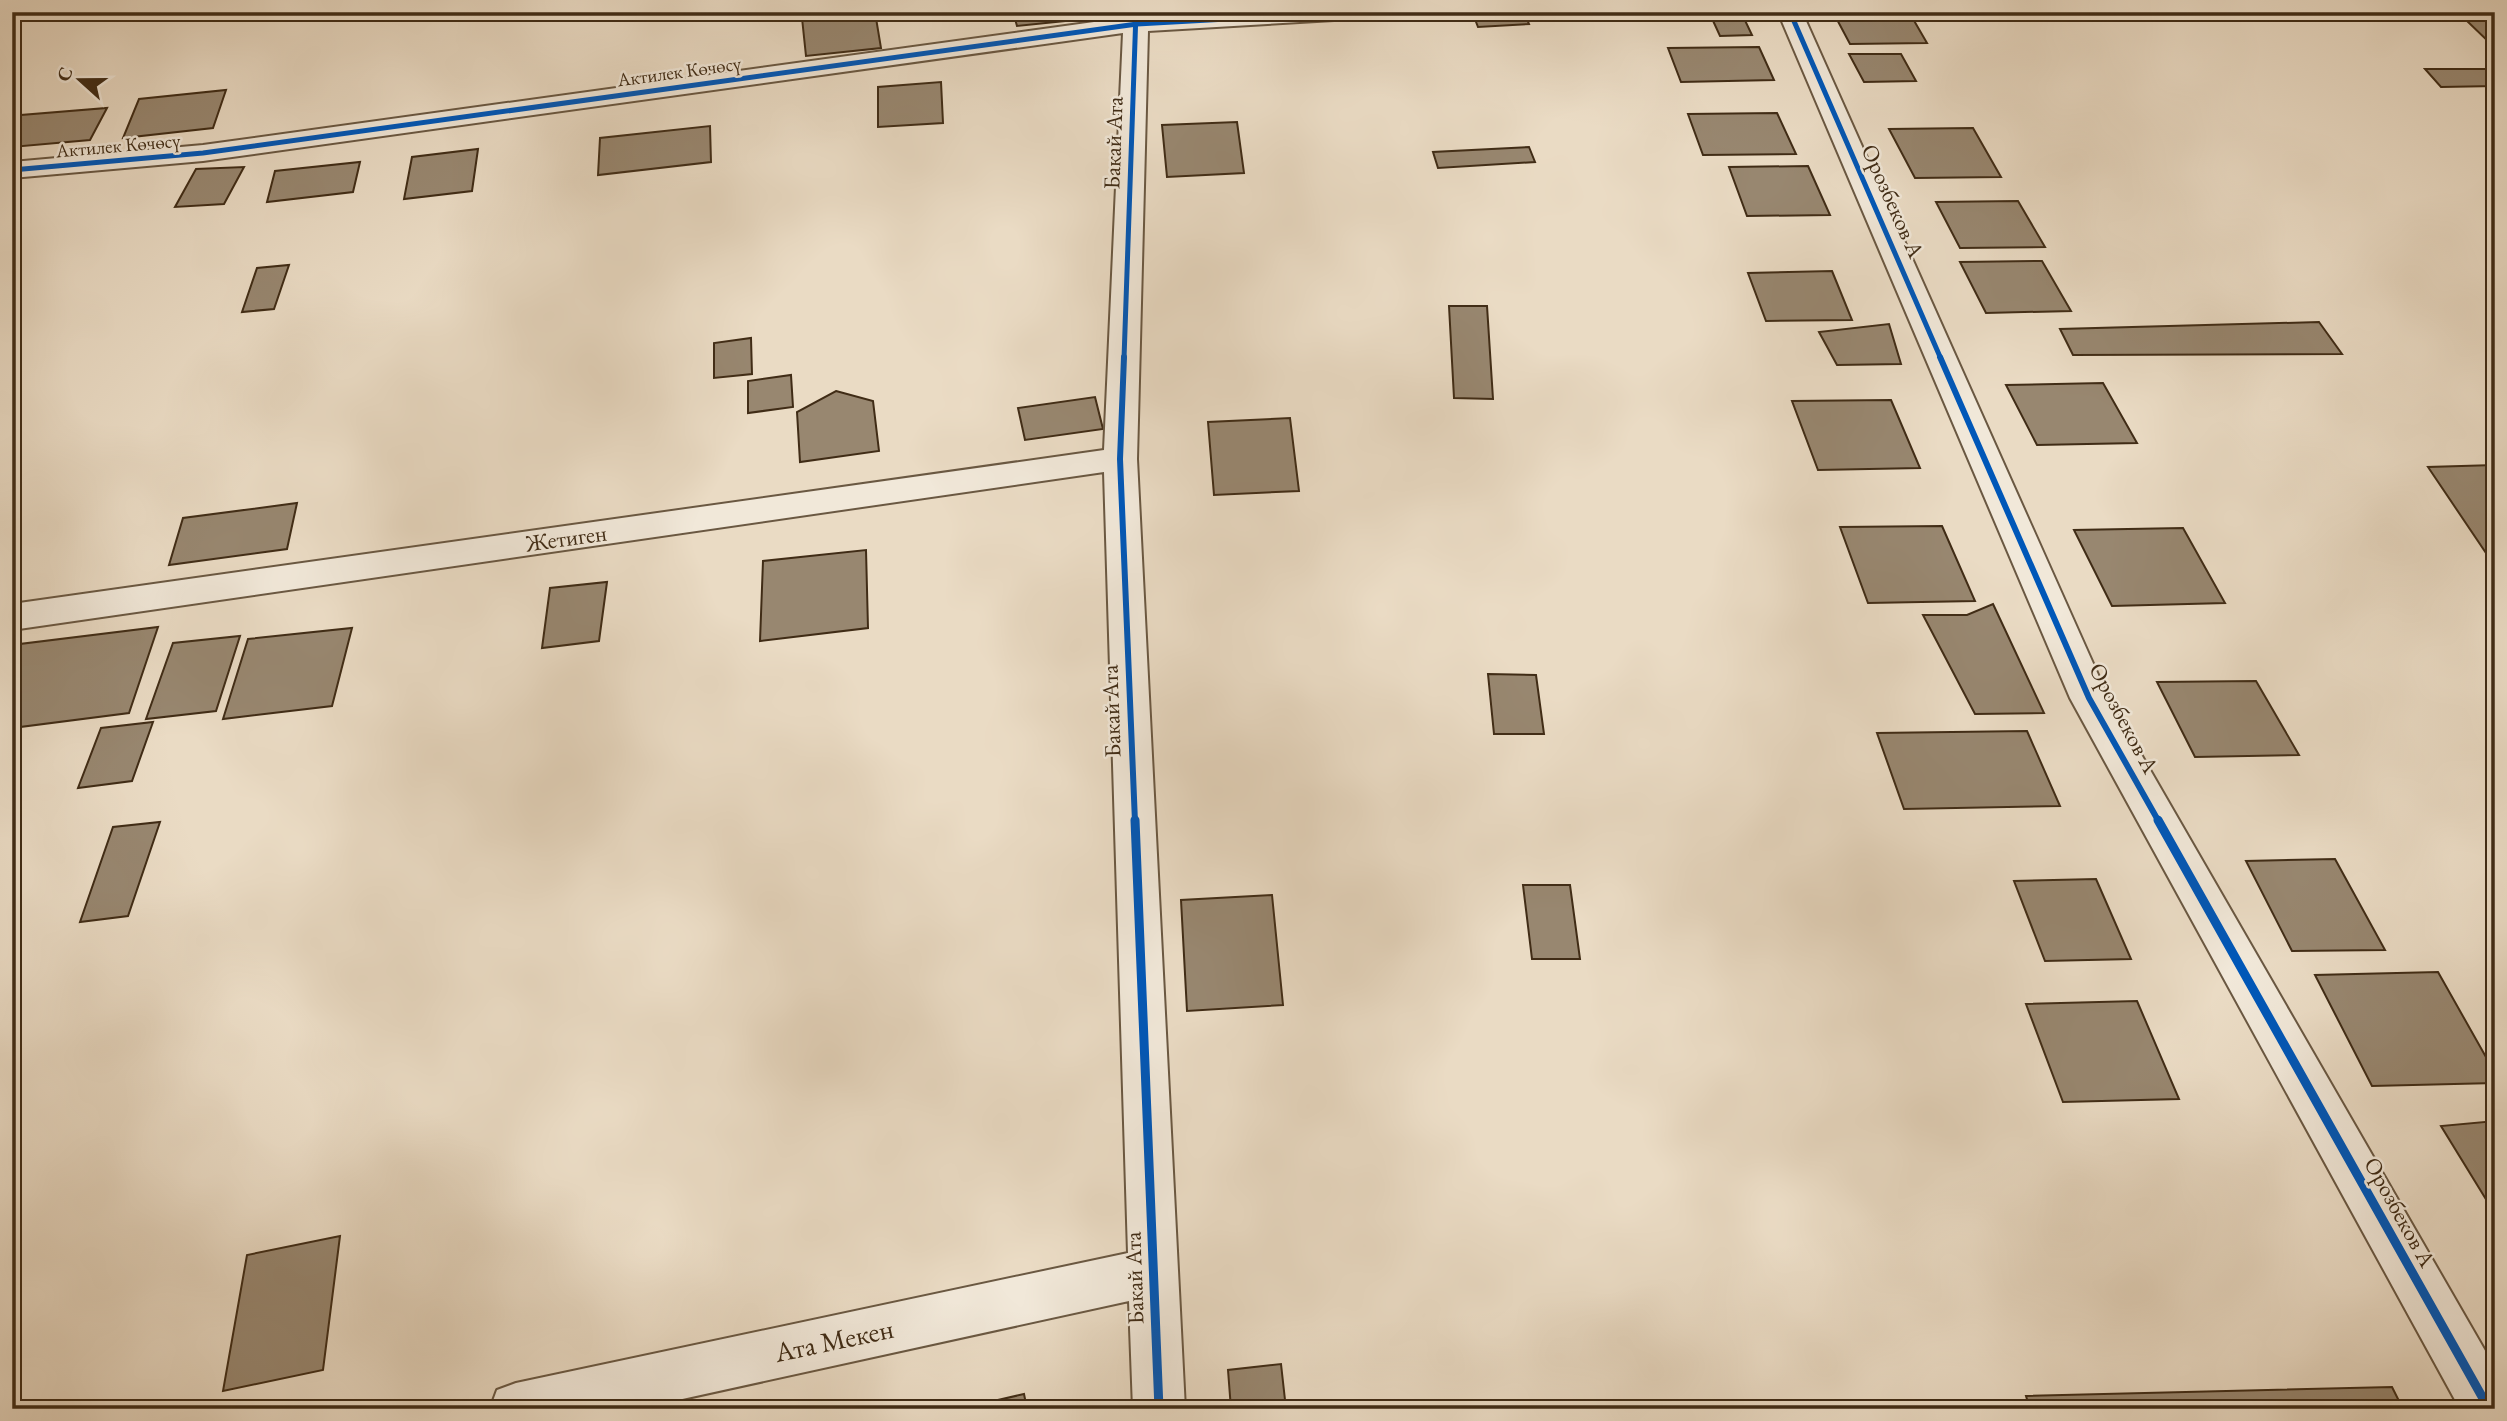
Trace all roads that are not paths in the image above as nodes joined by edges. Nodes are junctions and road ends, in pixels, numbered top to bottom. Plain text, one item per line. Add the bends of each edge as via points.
1 (1351, 12) edge
2 (1790, 12) edge
3 (1137, 18) edge
4 (12, 170) edge
5 (1120, 459) junction
6 (12, 617) edge
7 (1153, 1272) junction
8 (516, 1409) edge
9 (1159, 1409) edge
10 (2489, 1409) edge

1 - 3 street, Актилек Көчөсү
2 - 10 street, Орозбеков А via 2089,698
3 - 4 street, Актилек Көчөсү via 203,153
3 - 5 street, Бакай Ата
5 - 6 street, Жетиген
5 - 7 street, Бакай Ата
7 - 8 street, Ата Мекен
7 - 9 street, Бакай Ата

